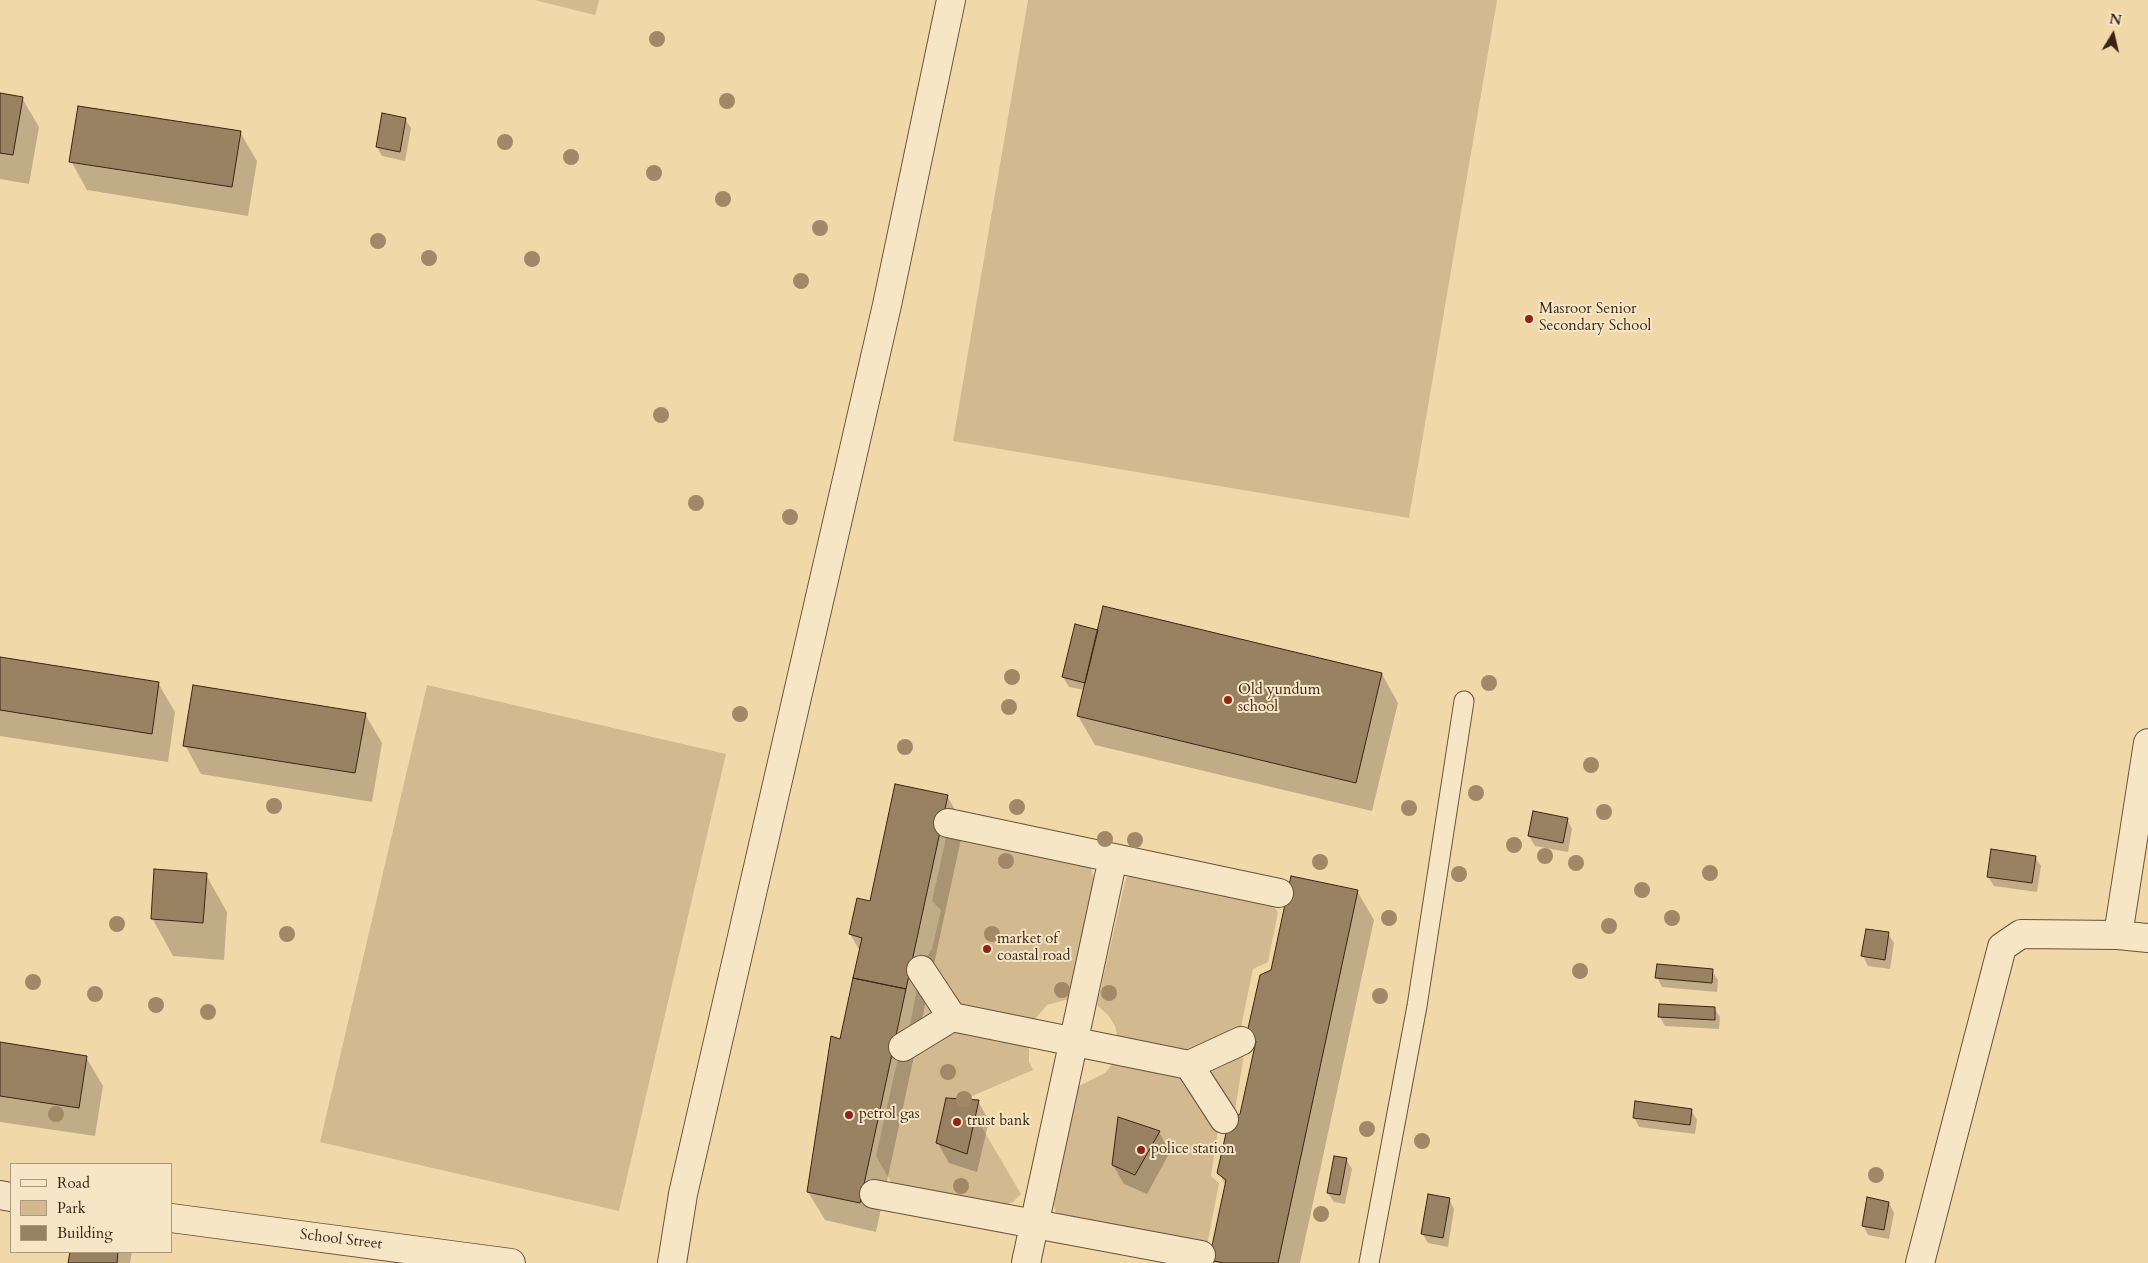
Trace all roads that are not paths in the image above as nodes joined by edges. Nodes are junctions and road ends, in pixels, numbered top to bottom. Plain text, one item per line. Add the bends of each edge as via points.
1 (952, 0) edge
2 (1464, 701) dead end
3 (2148, 743) edge
4 (948, 824) dead end
5 (1113, 858) junction
6 (1279, 892) dead end
7 (2118, 936) junction
8 (2148, 938) edge
9 (921, 970) dead end
10 (952, 1017) junction
11 (1241, 1041) dead end
12 (1074, 1042) junction
13 (903, 1047) dead end
14 (1188, 1065) junction
15 (1224, 1119) dead end
16 (874, 1194) dead end
17 (172, 1218) edge
18 (1035, 1224) junction
19 (1201, 1255) dead end
20 (403, 1256) edge
21 (1027, 1261) edge
22 (511, 1263) edge
23 (672, 1263) edge
24 (1368, 1263) edge
25 (1920, 1263) edge

1 - 23 street via 887,305 683,1194
2 - 24 lane via 1417,1006
3 - 7 street
4 - 5 street
5 - 6 street
5 - 12 street
7 - 8 street
7 - 25 street via 2021,934 2002,947
9 - 10 street
10 - 12 street
10 - 13 street
11 - 14 street
12 - 14 street
12 - 18 street
14 - 15 street
16 - 18 street
17 - 20 street, School Street
18 - 19 street
18 - 21 street
20 - 22 street, School Street

